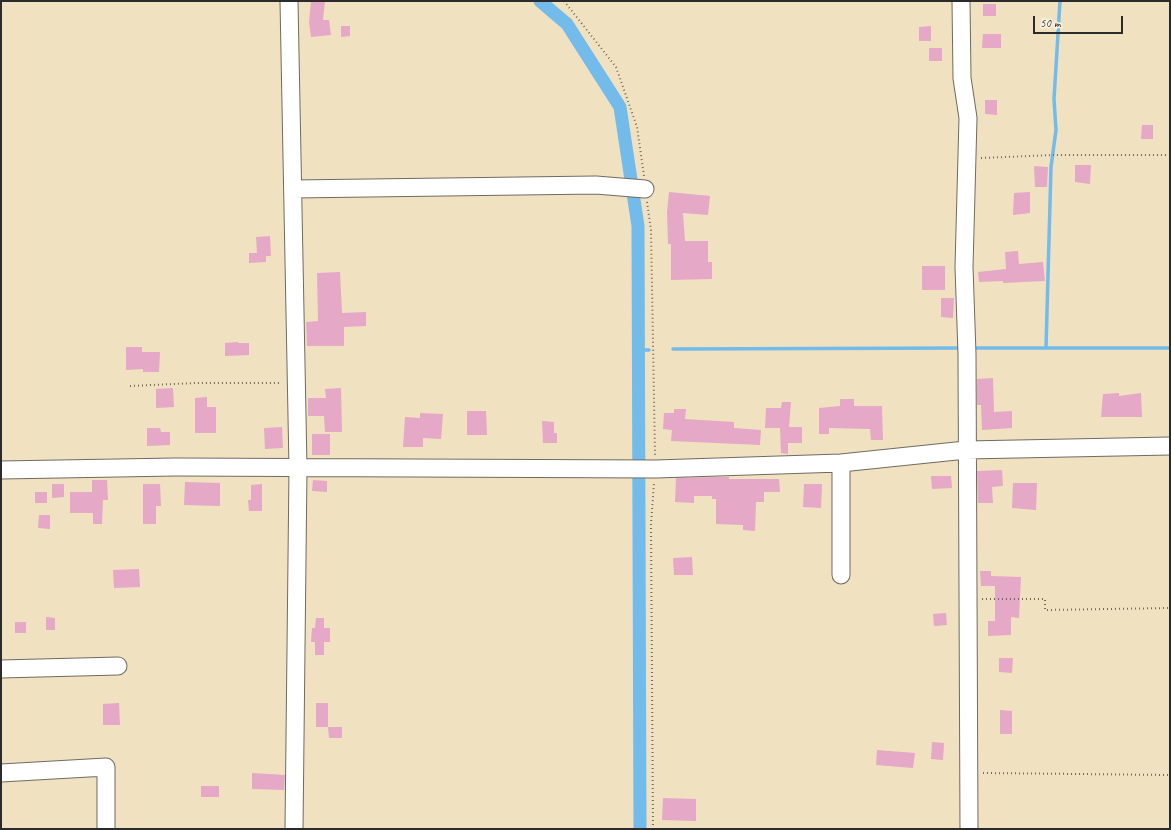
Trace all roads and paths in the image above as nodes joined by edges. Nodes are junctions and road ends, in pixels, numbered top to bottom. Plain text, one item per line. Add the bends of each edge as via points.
1 (289, 1) edge
2 (564, 1) edge
3 (961, 1) edge
4 (1170, 155) edge
5 (969, 159) junction
6 (293, 188) junction
7 (646, 189) junction
8 (297, 383) junction
9 (130, 386) dead end
10 (1170, 446) edge
11 (966, 450) junction
12 (841, 463) junction
13 (298, 468) junction
14 (656, 469) junction
15 (1, 470) edge
16 (841, 575) dead end
17 (967, 600) junction
18 (1170, 608) edge
19 (118, 666) dead end
20 (1, 669) edge
21 (1, 773) edge
22 (968, 773) junction
23 (1170, 775) edge
24 (106, 829) edge
25 (294, 829) edge
26 (653, 829) edge
27 (969, 829) edge

1 - 6 street
2 - 7 path via 616,67 637,127
3 - 5 street via 962,78 968,118
4 - 5 path via 1054,154
5 - 11 street via 964,267
6 - 7 street via 596,185
6 - 8 street
7 - 14 path via 651,230
8 - 9 path
8 - 13 street
10 - 11 street
11 - 12 street
11 - 17 street
12 - 14 street
12 - 16 street
13 - 14 street
13 - 15 street
13 - 25 street
14 - 26 path via 651,524
17 - 18 path via 1045,599 1045,610
17 - 22 street
19 - 20 street
21 - 24 street via 106,767
22 - 23 path
22 - 27 street

